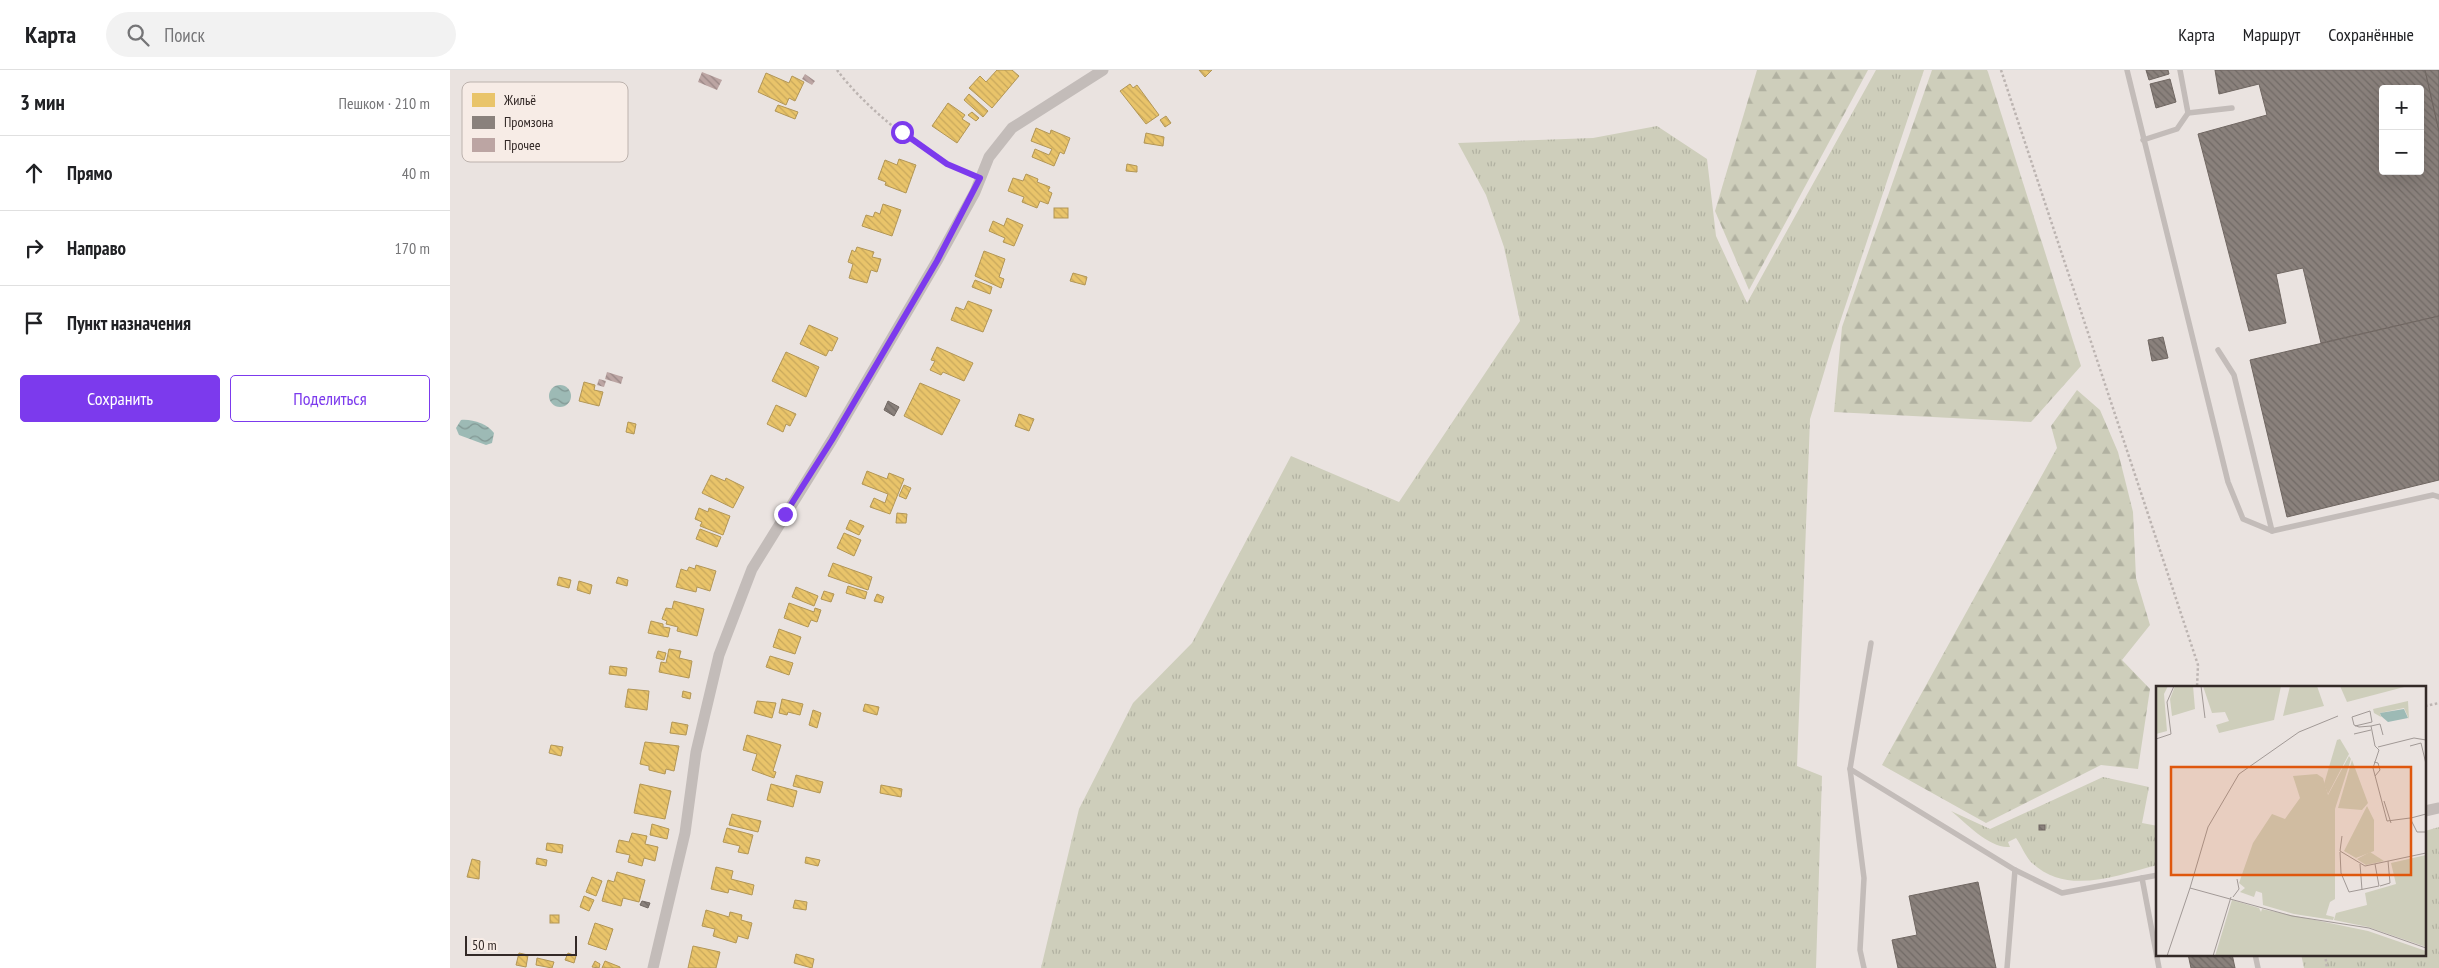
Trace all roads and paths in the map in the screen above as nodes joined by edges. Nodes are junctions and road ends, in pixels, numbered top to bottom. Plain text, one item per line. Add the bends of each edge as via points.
1 (837, 70) edge
2 (1103, 70) edge
3 (2000, 70) edge
4 (2127, 70) edge
5 (2180, 70) edge
6 (2232, 108) dead end
7 (2188, 113) junction
8 (2143, 140) junction
9 (980, 178) junction
10 (2218, 350) dead end
11 (2437, 495) edge
12 (2272, 531) junction
13 (1871, 643) dead end
14 (2196, 686) edge
15 (2439, 703) edge
16 (2426, 706) edge
17 (1850, 769) junction
18 (2439, 808) edge
19 (2426, 811) edge
20 (2015, 870) junction
21 (2156, 875) edge
22 (2142, 878) junction
23 (2156, 952) edge
24 (653, 968) edge
25 (1864, 968) edge
26 (2007, 968) edge

1 - 9 path via 852,90 877,113 947,164
2 - 9 street via 1012,128 989,157
3 - 14 path via 2198,665
4 - 8 lane
5 - 7 lane
6 - 7 lane
7 - 8 lane via 2177,129
8 - 12 lane via 2228,482 2243,519
9 - 24 street via 937,261 752,569 719,655 696,752 685,833
10 - 12 lane via 2234,375
11 - 12 lane
13 - 17 lane
15 - 16 path
17 - 20 lane
17 - 25 lane via 1864,878 1860,950
18 - 19 street
20 - 22 lane via 2062,893
20 - 26 lane
21 - 22 lane
22 - 23 lane

